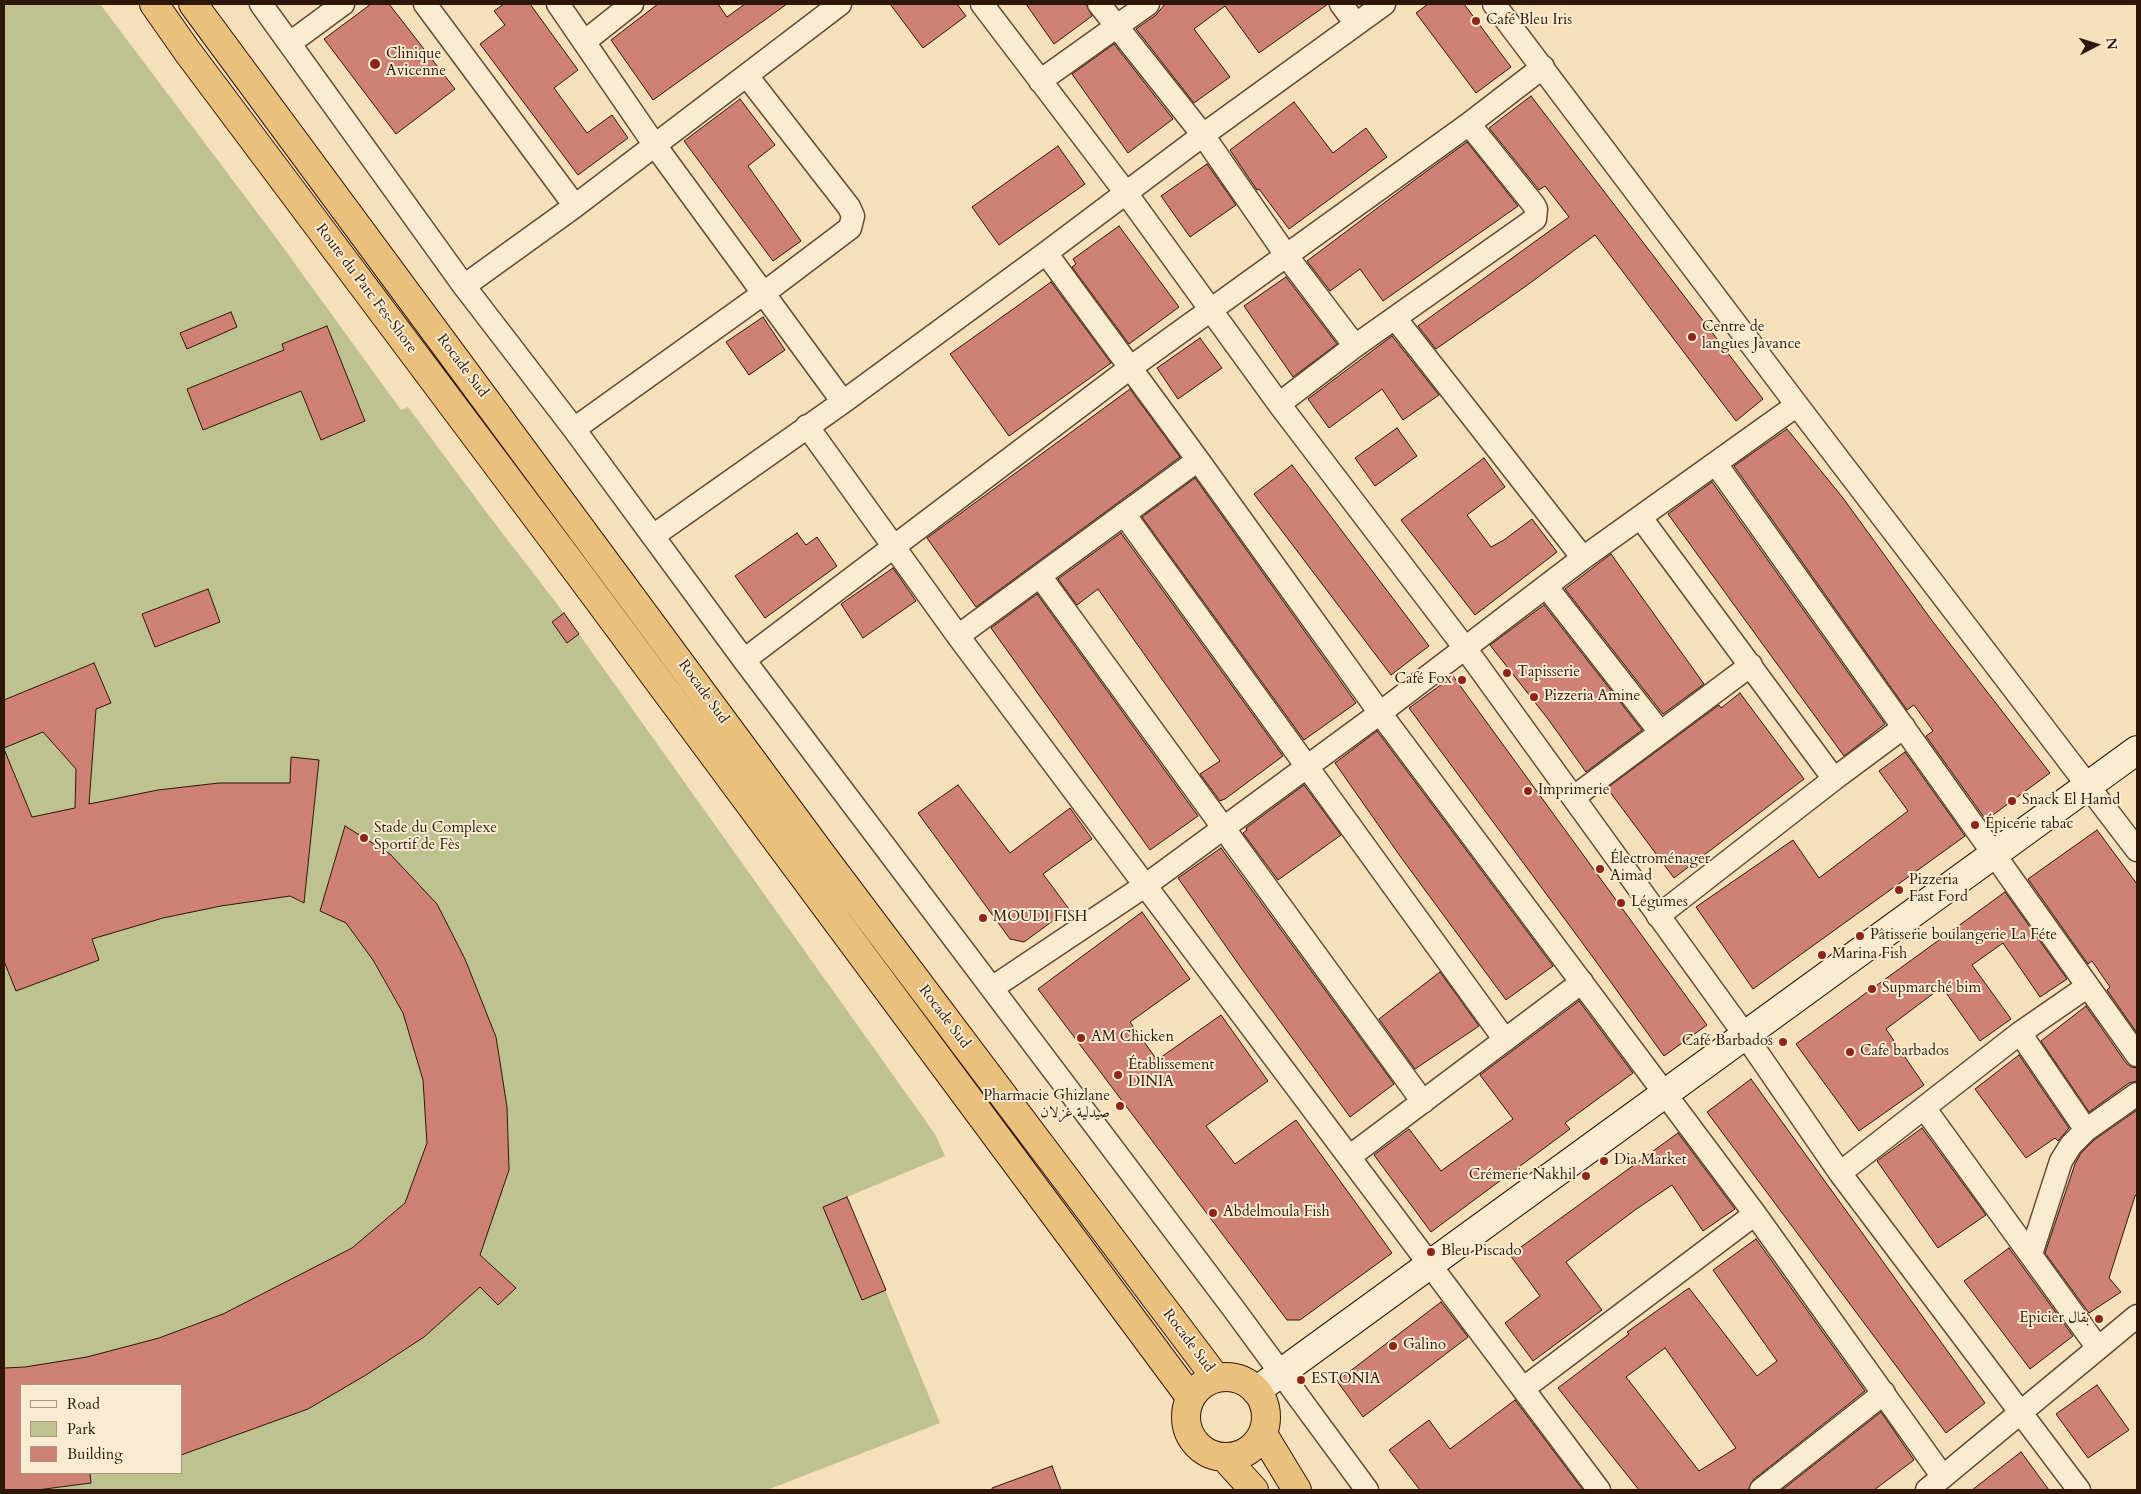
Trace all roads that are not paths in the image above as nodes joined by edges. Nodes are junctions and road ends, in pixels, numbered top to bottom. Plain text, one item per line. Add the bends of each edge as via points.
1 (154, 4) edge
2 (193, 4) edge
3 (261, 4) edge
4 (343, 4) edge
5 (425, 4) edge
6 (558, 4) edge
7 (632, 4) edge
8 (840, 4) edge
9 (982, 4) edge
10 (1099, 4) edge
11 (1148, 4) edge
12 (1341, 4) edge
13 (1384, 4) edge
14 (1494, 4) edge
15 (1356, 24) junction
16 (1116, 26) junction
17 (584, 42) junction
18 (290, 43) junction
19 (1543, 67) junction
20 (747, 76) junction
21 (1040, 81) junction
22 (1469, 124) junction
23 (1202, 135) junction
24 (654, 144) junction
25 (1126, 193) junction
26 (575, 206) junction
27 (1046, 253) junction
28 (1286, 255) junction
29 (464, 286) junction
30 (764, 293) junction
31 (1210, 311) junction
32 (1395, 318) junction
33 (1355, 346) junction
34 (1130, 368) junction
35 (843, 402) junction
36 (1279, 404) junction
37 (1797, 405) junction
38 (807, 426) junction
39 (574, 429) junction
40 (1198, 460) junction
41 (1716, 464) junction
42 (1124, 514) junction
43 (1641, 518) junction
44 (653, 536) junction
45 (894, 546) junction
46 (1583, 558) junction
47 (579, 574) joint
48 (1040, 576) junction
49 (1546, 586) junction
50 (958, 636) junction
51 (1465, 648) junction
52 (744, 660) junction
53 (1751, 665) junction
54 (1380, 713) junction
55 (1904, 728) junction
56 (1660, 732) junction
57 (2137, 750) edge
58 (1306, 766) junction
59 (1834, 779) junction
60 (2088, 786) junction
61 (1574, 797) junction
62 (1223, 829) junction
63 (2137, 850) edge
64 (1993, 854) junction
65 (1146, 885) junction
66 (1658, 916) junction
67 (1582, 982) junction
68 (2088, 986) junction
69 (992, 988) junction
70 (2020, 1033) junction
71 (1745, 1035) junction
72 (1505, 1040) junction
73 (2137, 1055) edge
74 (1666, 1093) junction
75 (2137, 1094) edge
76 (1423, 1102) junction
77 (1925, 1108) junction
78 (2086, 1130) junction
79 (1349, 1157) junction
80 (1840, 1173) junction
81 (1755, 1214) junction
82 (2031, 1254) junction
83 (1430, 1264) junction
84 (2137, 1316) edge
85 (2098, 1348) junction
86 (1279, 1374) junction
87 (1216, 1378) junction
88 (1524, 1388) junction
89 (1256, 1390) junction
90 (1884, 1394) junction
91 (1190, 1397) junction
92 (2021, 1412) junction
93 (1263, 1434) junction
94 (1225, 1458) junction
95 (1935, 1483) edge
96 (1254, 1490) edge
97 (1297, 1490) edge
98 (1367, 1490) edge
99 (1600, 1490) edge
100 (1761, 1490) edge
101 (2080, 1490) edge

1 - 47 highway, Route du Parc Fes-Shore
2 - 87 highway, Rocade Sud via 825,859
3 - 18 street
4 - 18 street
5 - 26 street
6 - 17 street
7 - 17 street
8 - 20 street
9 - 21 street
10 - 16 street
11 - 16 street
12 - 15 street
13 - 15 street
14 - 19 street
15 - 23 street
16 - 21 street
16 - 23 street
17 - 24 street
18 - 29 street
19 - 22 street
19 - 37 street
20 - 24 street
20 - 30 street via 853,216 850,228
21 - 25 street
22 - 28 street
22 - 32 street via 1534,205 1535,219
23 - 25 street
23 - 28 street
24 - 26 street
24 - 30 street
25 - 27 street
25 - 31 street
26 - 29 street
27 - 34 street
27 - 35 street
28 - 31 street
28 - 33 street
29 - 39 street
30 - 35 street
30 - 39 street
31 - 34 street
31 - 36 street
32 - 33 street
32 - 46 street
33 - 36 street
34 - 40 street
34 - 45 street
35 - 38 street
36 - 51 street
37 - 41 street
37 - 60 street
38 - 44 street
38 - 45 street
39 - 44 street
40 - 42 street
40 - 54 street
41 - 43 street
41 - 55 street
42 - 48 street
42 - 58 street
43 - 46 street
43 - 53 street
44 - 52 street
45 - 50 street
45 - 52 street
46 - 49 street
47 - 91 highway, Rocade Sud
48 - 50 street
48 - 62 street
49 - 51 street
49 - 56 street
50 - 65 street
51 - 54 street
51 - 61 street
52 - 69 street
53 - 56 street
53 - 59 street
54 - 58 street
54 - 67 street
55 - 59 street
55 - 64 street
56 - 61 street
57 - 60 street
58 - 62 street
58 - 72 street
59 - 66 street
60 - 63 street
60 - 64 street
61 - 66 street
62 - 65 street
62 - 76 street
64 - 68 street
64 - 71 street
65 - 69 street
65 - 79 street
66 - 71 street
67 - 72 street
67 - 74 street
68 - 70 street
68 - 73 street
69 - 86 street
70 - 77 street
70 - 78 street
71 - 74 street
71 - 80 street
72 - 76 street
74 - 81 street
74 - 83 street
75 - 78 street
76 - 79 street
77 - 80 street
77 - 82 street
78 - 82 street via 2061,1161
79 - 83 street
80 - 92 street
81 - 88 street
81 - 90 street
82 - 85 street
83 - 86 street
83 - 88 street
84 - 85 street
85 - 92 street
86 - 89 street
86 - 98 street
87 - 89 highway via 1238,1378
87 - 91 highway via 1201,1385
88 - 99 street
89 - 93 highway via 1266,1411
90 - 95 street
90 - 100 street
91 - 94 highway via 1186,1410 1190,1437 1211,1455
92 - 95 street
92 - 101 street
93 - 94 highway via 1254,1447 1240,1455
93 - 97 highway
94 - 96 highway

